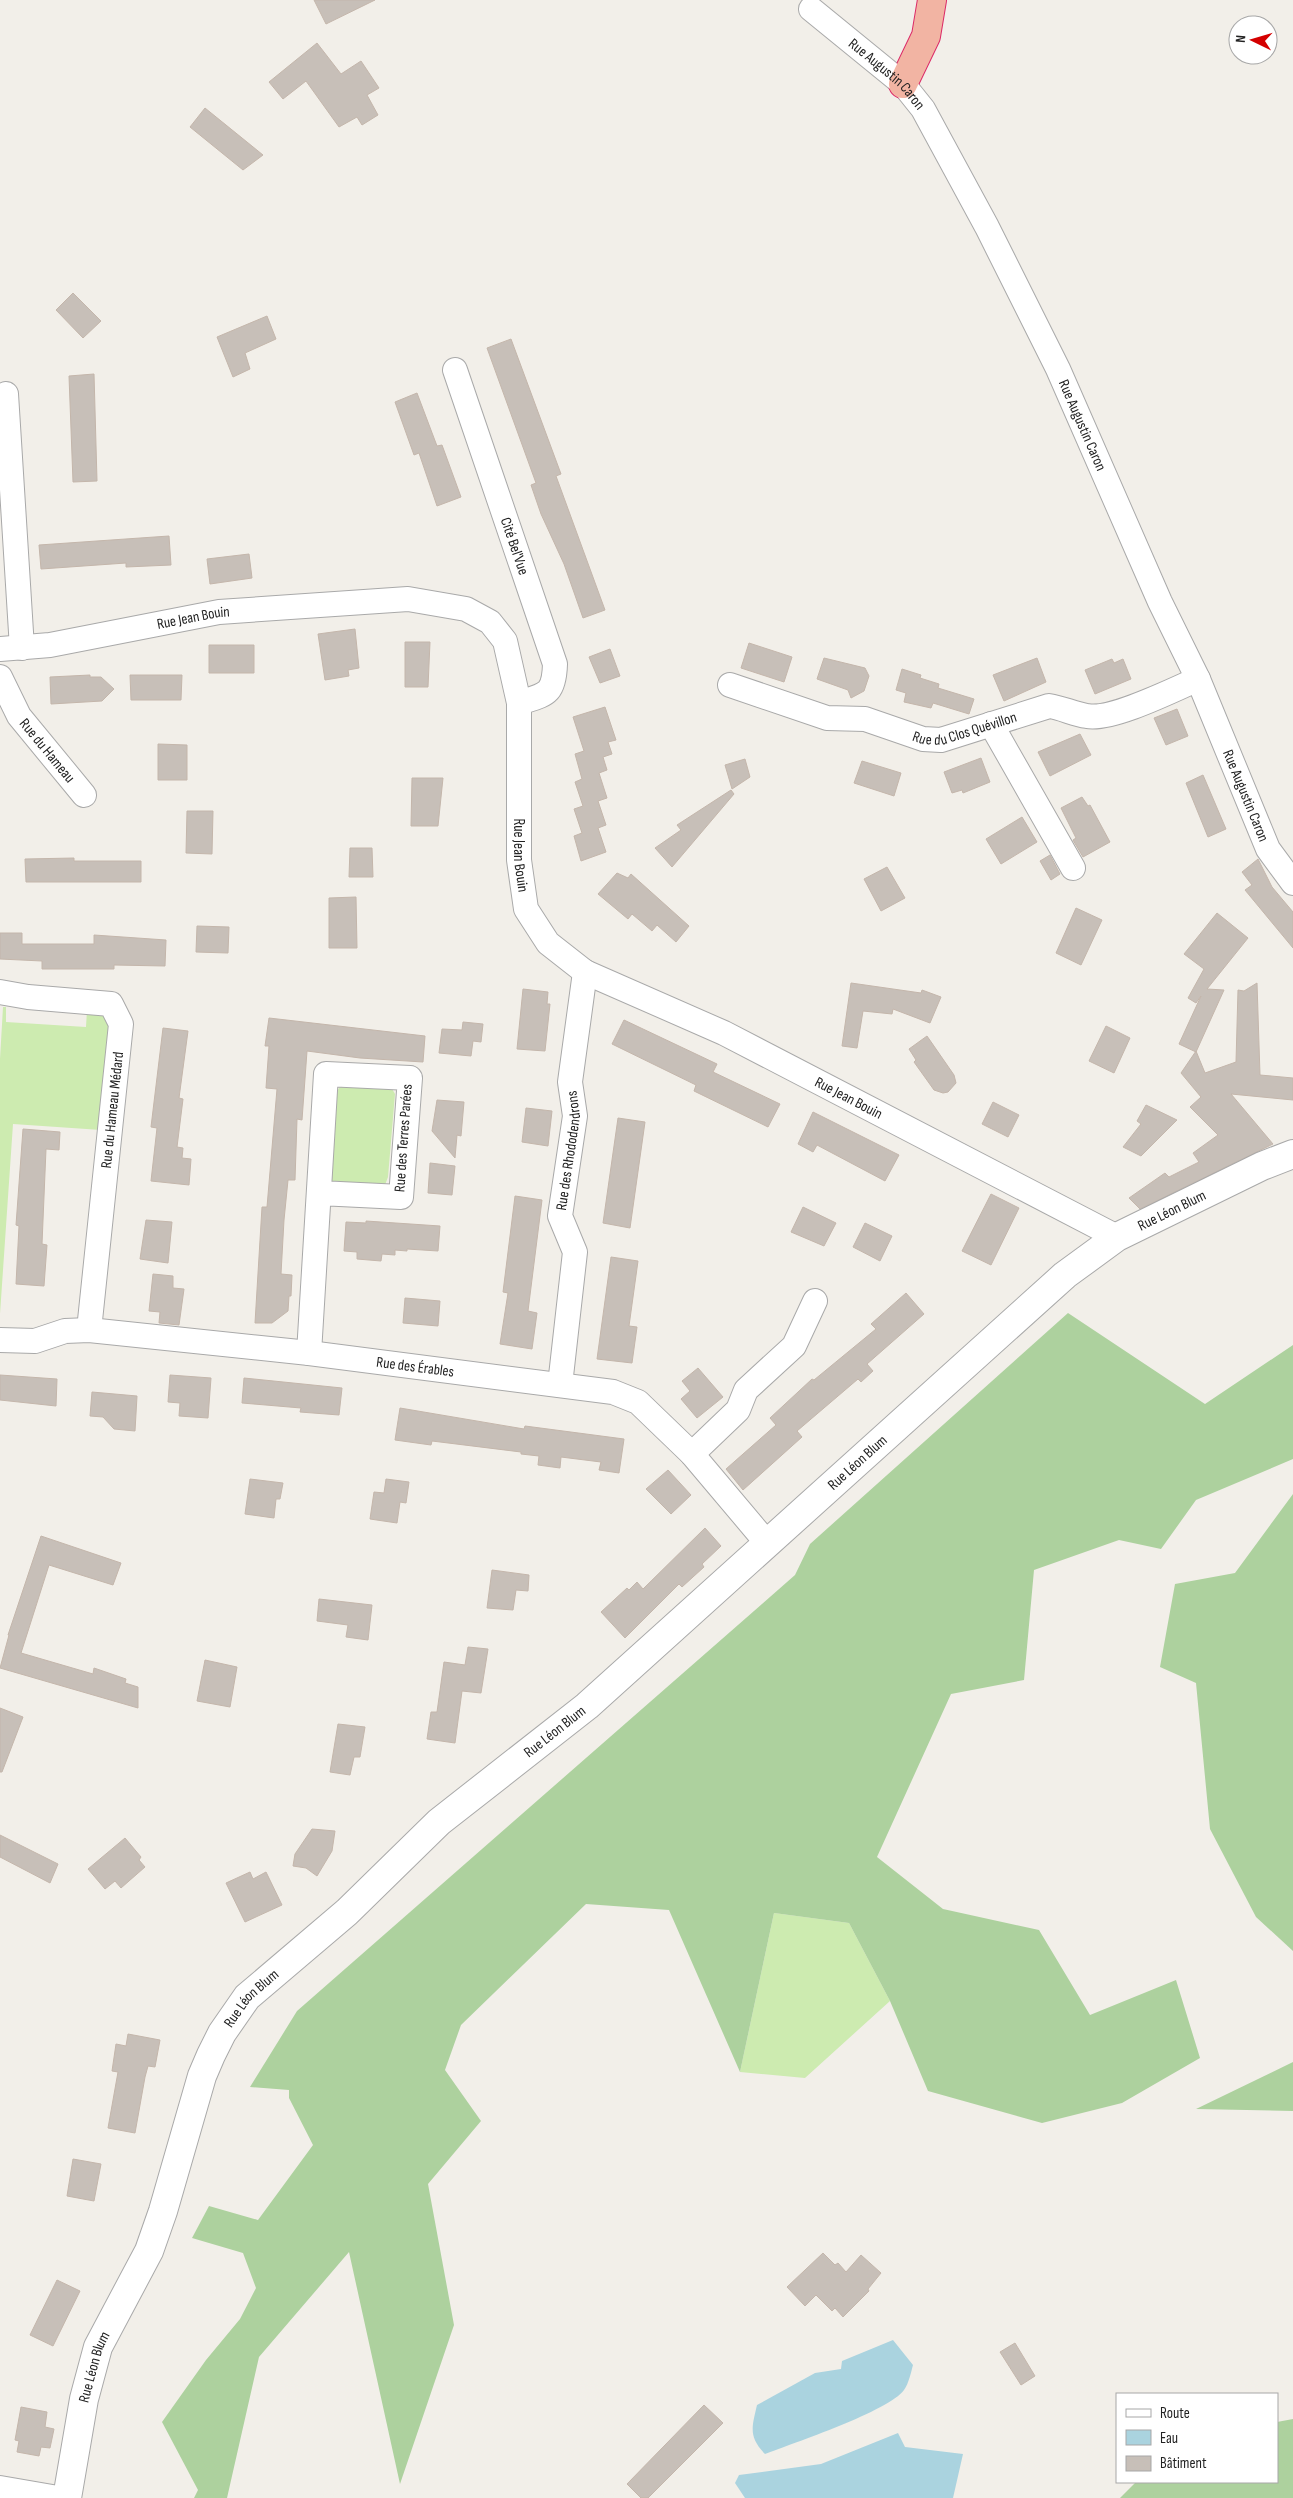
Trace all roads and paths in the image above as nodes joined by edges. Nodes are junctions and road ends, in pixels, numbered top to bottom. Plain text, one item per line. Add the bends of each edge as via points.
1 (932, 0) edge
2 (811, 9) dead end
3 (903, 84) junction
4 (455, 370) dead end
5 (6, 394) dead end
6 (11, 648) edge
7 (0, 677) edge
8 (1198, 679) junction
9 (730, 686) dead end
10 (519, 703) junction
11 (991, 724) junction
12 (84, 795) dead end
13 (1073, 868) dead end
14 (1293, 883) edge
15 (585, 972) junction
16 (0, 992) edge
17 (1293, 1154) edge
18 (319, 1193) junction
19 (1117, 1237) junction
20 (815, 1301) dead end
21 (89, 1330) junction
22 (0, 1340) edge
23 (309, 1353) junction
24 (560, 1385) junction
25 (692, 1454) junction
26 (767, 1543) junction
27 (0, 2488) edge
28 (58, 2498) edge
29 (67, 2498) edge

1 - 3 highway via 926,36
2 - 3 street, Rue Augustin Caron
3 - 8 street, Rue Augustin Caron via 923,109 1058,369 1160,602
4 - 10 street, Cité Bel'Vue via 555,664 555,682 546,694
5 - 6 street
6 - 10 street, Rue Jean Bouin via 50,645 219,612 408,599 466,609 490,622 504,641
7 - 12 street, Rue du Hameau via 19,716
8 - 11 street, Rue du Clos Quévillon via 1106,716 1087,716 1049,706
8 - 14 street, Rue Augustin Caron via 1268,849
9 - 11 street, Rue du Clos Quévillon via 827,718 865,719 923,739 941,740
10 - 15 street, Rue Jean Bouin via 519,860 526,908 548,942
11 - 13 street
15 - 19 street, Rue Jean Bouin via 724,1033
15 - 24 street, Rue des Rhododendrons via 570,1082 575,1116 560,1216 575,1252
16 - 21 street, Rue du Hameau Médard via 111,1004 121,1024
17 - 19 street, Rue Léon Blum
18 - 18 street, Rue des Terres Parées via 326,1074 410,1078 401,1197
18 - 23 street, Rue des Terres Parées
19 - 26 street, Rue Léon Blum via 1065,1275
20 - 25 street via 794,1346 746,1390 738,1410
21 - 22 street, Rue des Érables via 65,1331 35,1341
21 - 23 street, Rue des Érables
23 - 24 street, Rue des Érables
24 - 25 street, Rue des Érables via 614,1392 638,1402
25 - 26 street, Rue des Érables
26 - 29 street, Rue Léon Blum via 587,1706 439,1822 347,1912 262,1982 234,2014 202,2076 149,2251 109,2324 91,2368
27 - 28 street

